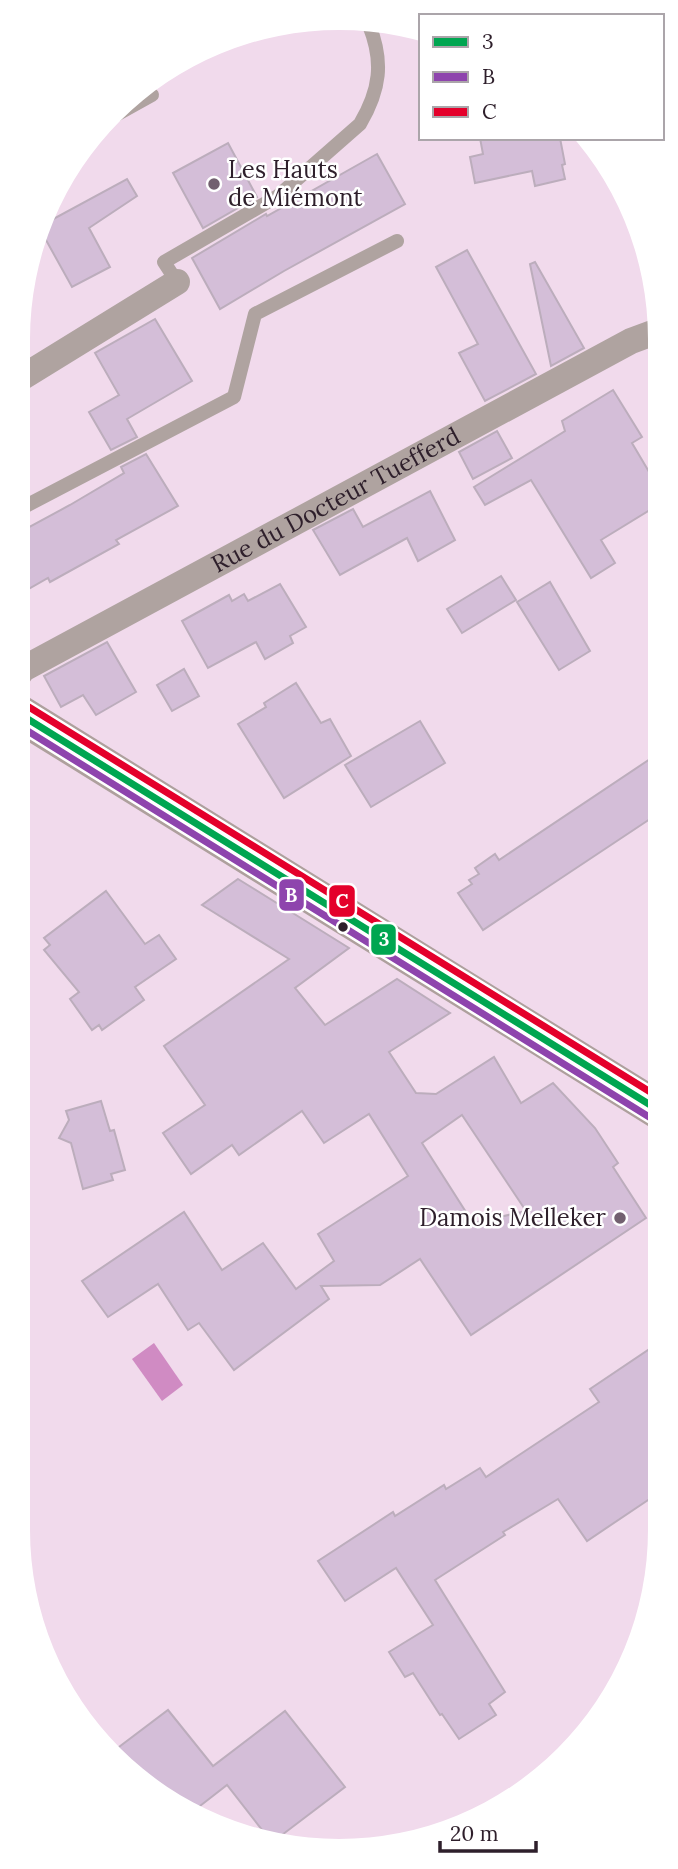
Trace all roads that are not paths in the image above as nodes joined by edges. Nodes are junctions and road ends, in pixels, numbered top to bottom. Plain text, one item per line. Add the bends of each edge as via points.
1 (371, 31) edge
2 (152, 95) dead end
3 (143, 100) edge
4 (397, 241) dead end
5 (177, 282) joint
6 (648, 335) edge
7 (30, 373) edge
8 (30, 504) edge
9 (30, 665) edge
10 (30, 720) edge
11 (648, 1104) edge

1 - 5 lane via 378,76 372,102 360,124 278,196 164,262
2 - 3 lane
4 - 8 lane via 255,314 234,397
5 - 7 street
6 - 9 street, Rue du Docteur Tuefferd
10 - 11 street

